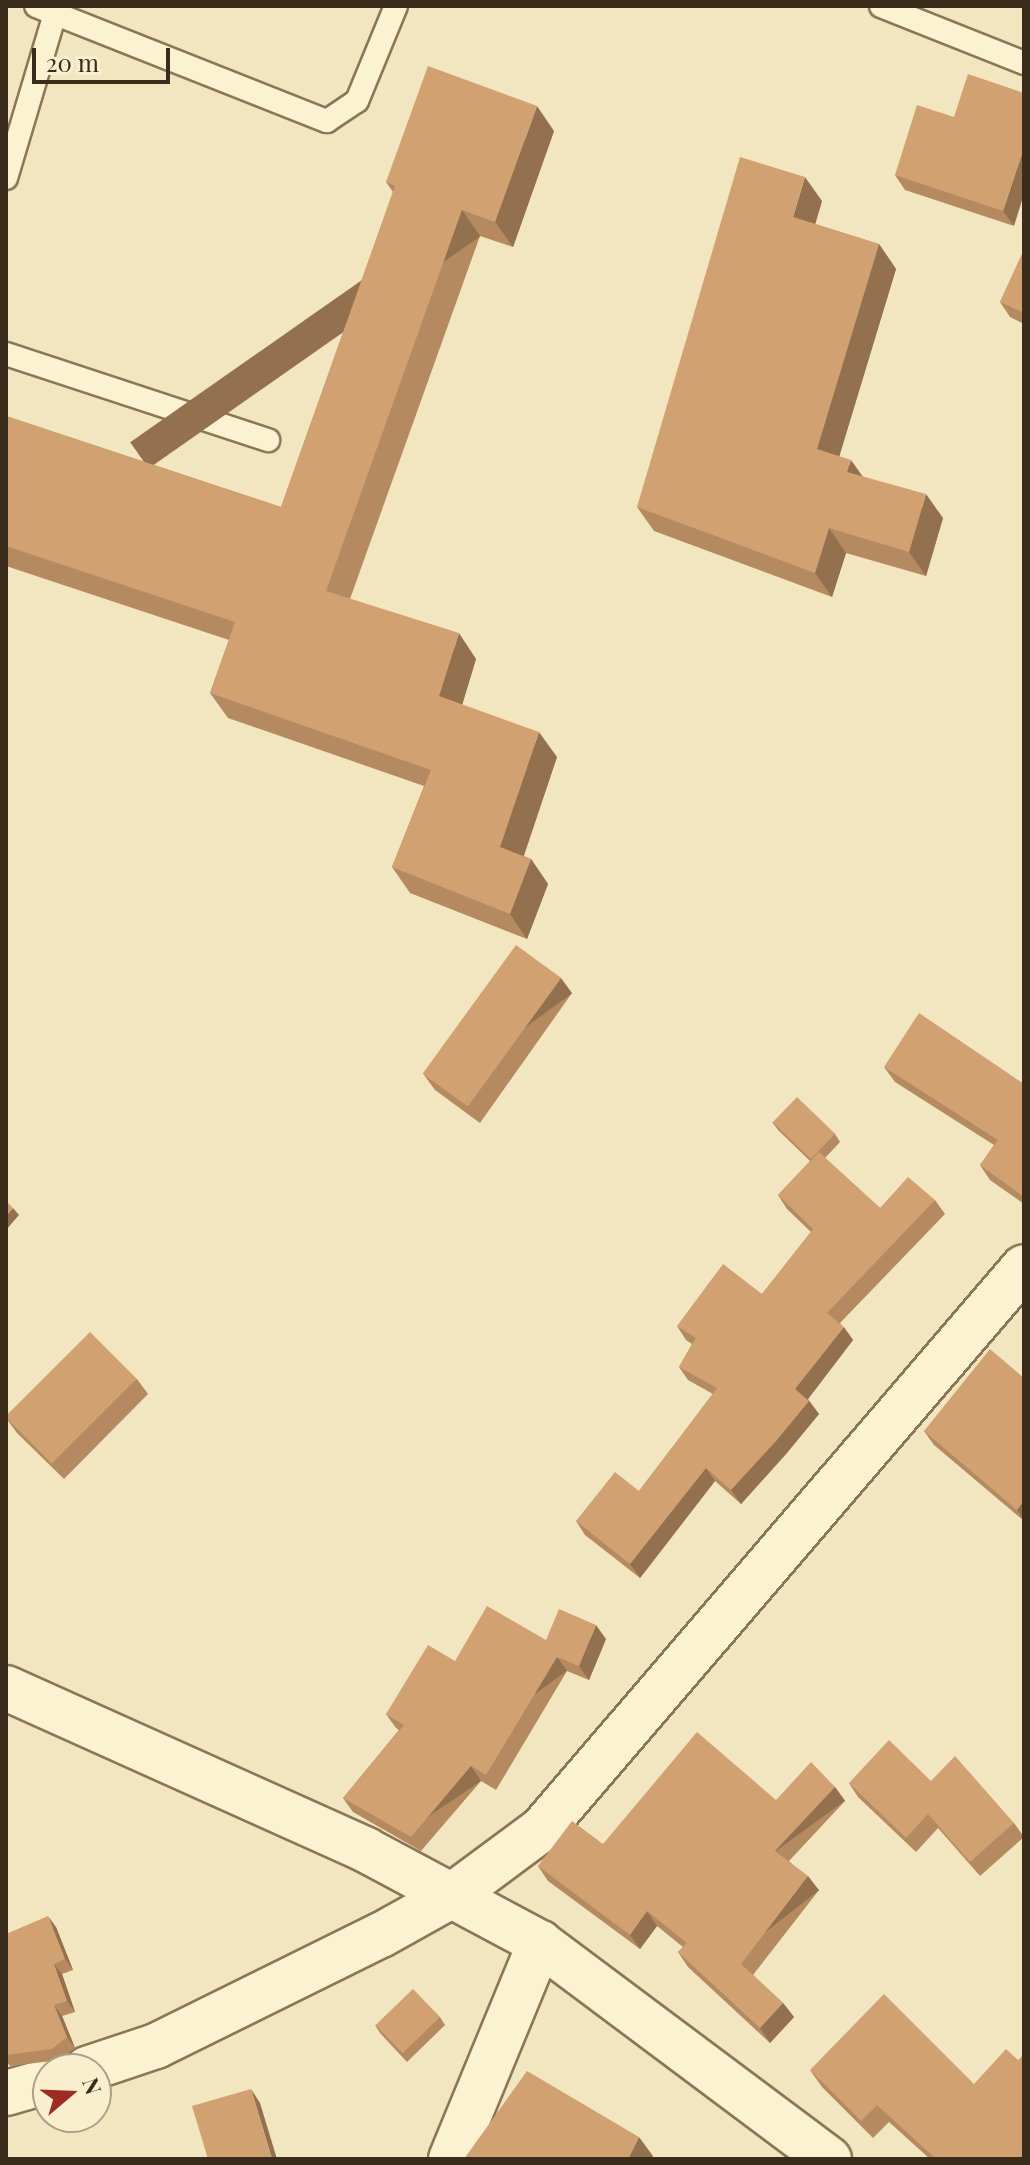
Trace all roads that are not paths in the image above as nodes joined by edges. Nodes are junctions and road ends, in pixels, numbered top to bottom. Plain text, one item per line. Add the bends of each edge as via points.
1 (396, 6) edge
2 (881, 6) edge
3 (45, 10) edge
4 (1024, 63) edge
5 (6, 178) edge
6 (6, 354) edge
7 (268, 440) dead end
8 (1024, 1267) edge
9 (6, 1688) edge
10 (453, 1895) junction
11 (540, 1943) junction
12 (112, 2059) edge
13 (32, 2086) edge
14 (6, 2093) edge
15 (451, 2159) edge
16 (829, 2159) edge

1 - 3 lane via 357,101 327,121
2 - 4 lane
3 - 5 lane
6 - 7 lane
8 - 10 street via 570,1802
9 - 10 street
10 - 11 street
10 - 12 street via 262,1996
11 - 15 street
11 - 16 street
13 - 14 street

